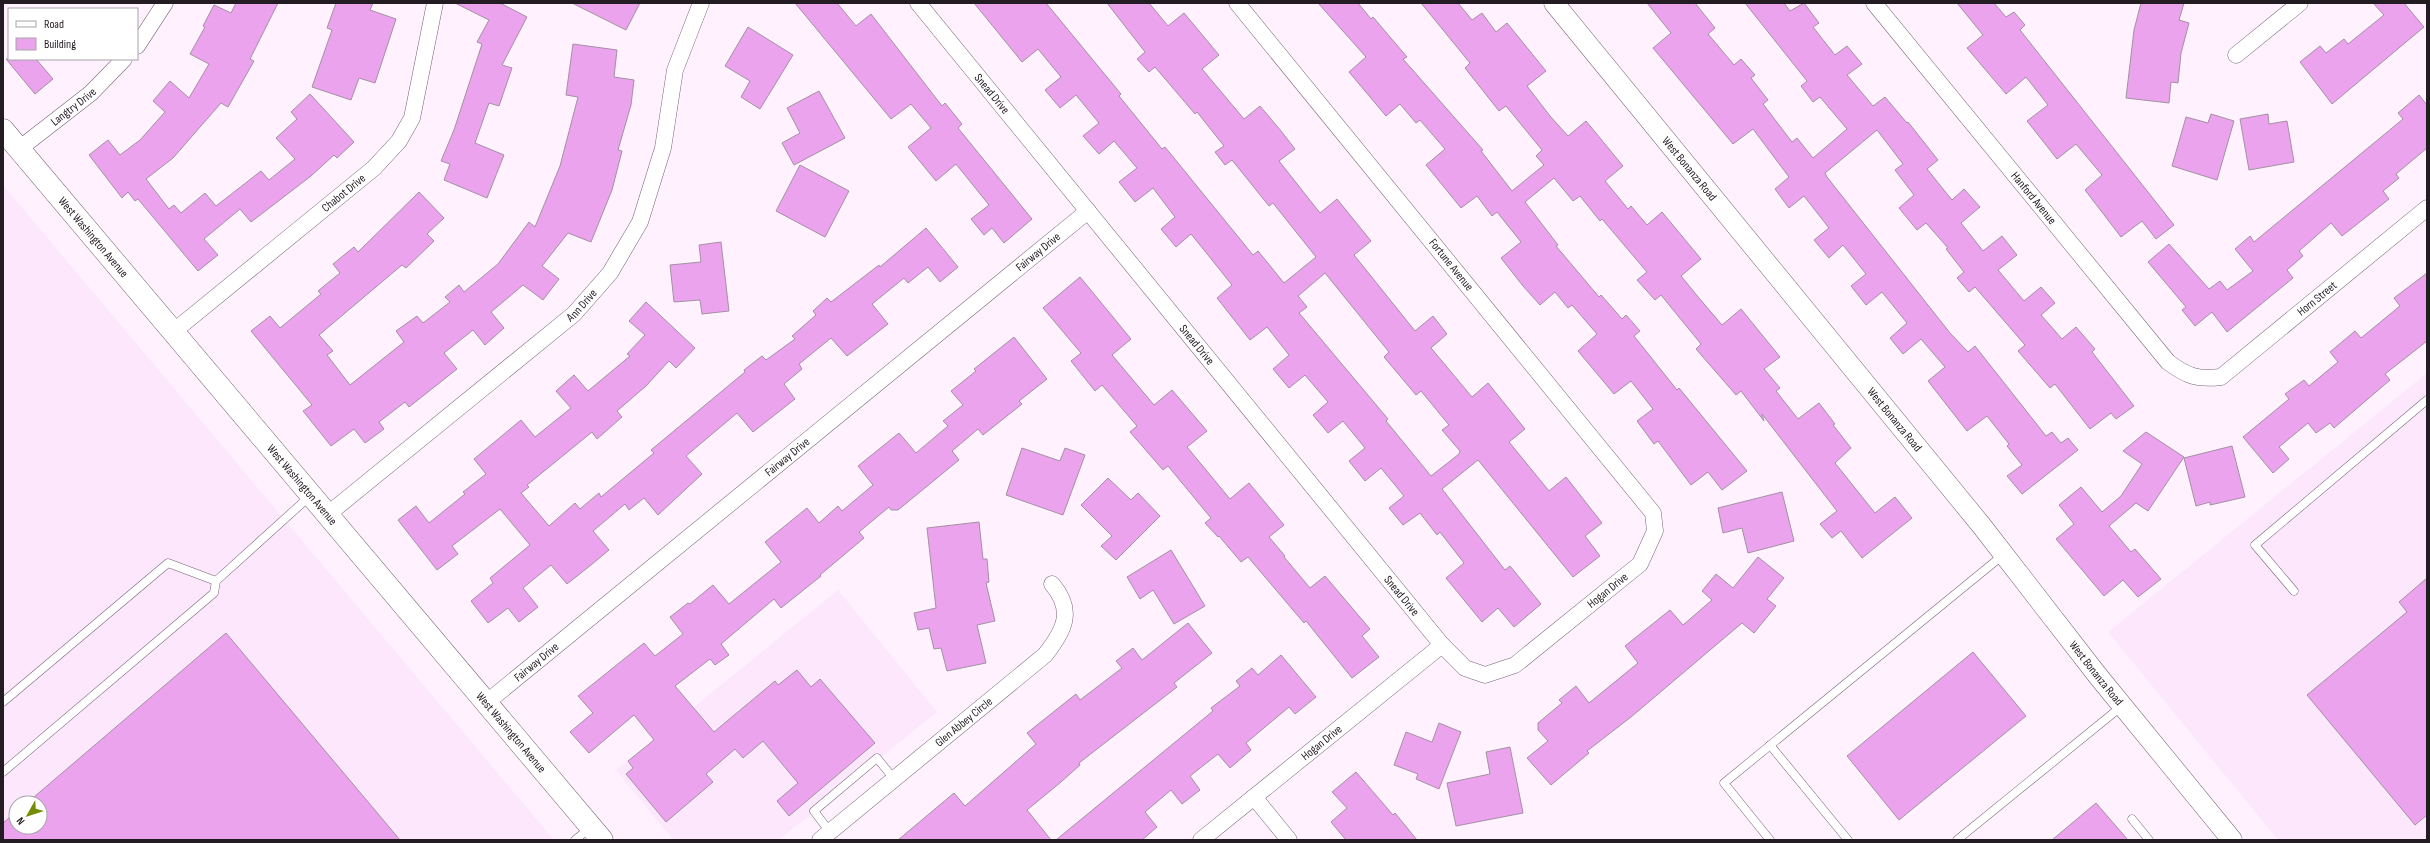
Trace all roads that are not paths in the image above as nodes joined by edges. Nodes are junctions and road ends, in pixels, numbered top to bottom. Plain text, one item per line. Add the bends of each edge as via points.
1 (165, 3) edge
2 (436, 3) edge
3 (701, 3) edge
4 (918, 3) edge
5 (1237, 3) edge
6 (1554, 3) edge
7 (1874, 3) edge
8 (2300, 3) edge
9 (138, 44) edge
10 (2236, 55) dead end
11 (123, 60) edge
12 (3, 130) edge
13 (19, 149) junction
14 (2427, 208) edge
15 (1088, 211) junction
16 (174, 332) junction
17 (2202, 380) joint
18 (2427, 400) edge
19 (311, 495) junction
20 (327, 515) junction
21 (1655, 531) joint
22 (2004, 554) junction
23 (216, 581) junction
24 (1052, 584) dead end
25 (2294, 591) dead end
26 (1442, 645) junction
27 (1485, 675) joint
28 (3, 702) edge
29 (486, 703) junction
30 (2123, 706) junction
31 (1770, 745) junction
32 (3, 772) edge
33 (894, 779) junction
34 (1254, 797) junction
35 (2132, 819) dead end
36 (589, 836) edge
37 (825, 836) edge
38 (1201, 840) edge
39 (1289, 840) edge
40 (1770, 840) edge
41 (1848, 840) edge
42 (1957, 840) edge
43 (2149, 840) edge
44 (2232, 840) edge

1 - 9 street
2 - 16 street, Chabot Drive via 412,118 399,141 374,168
3 - 20 street, Ann Drive via 674,70 663,148 640,222 610,273 574,314
4 - 15 street, Snead Drive
5 - 21 street, Fortune Avenue via 1653,513
6 - 22 street, West Bonanza Road
7 - 17 street, Hanford Avenue via 2168,362 2183,373
8 - 10 street
11 - 13 street, Langtry Drive via 91,93
12 - 13 main road, West Washington Avenue
13 - 16 main road, West Washington Avenue
14 - 17 street, Horn Street via 2221,378
15 - 26 street, Snead Drive
15 - 29 street, Fairway Drive
16 - 19 main road, West Washington Avenue
18 - 25 lane via 2255,545
19 - 20 main road, West Washington Avenue
19 - 23 lane
20 - 29 main road, West Washington Avenue
21 - 27 street, Hogan Drive via 1640,564 1515,665
22 - 30 street, West Bonanza Road
22 - 31 lane
23 - 28 lane via 168,563
23 - 32 lane via 214,593
24 - 33 street, Glen Abbey Circle via 1062,596 1066,614 1060,636 1045,655
26 - 27 street, Snead Drive via 1465,668
26 - 34 street, Hogan Drive
29 - 36 main road, West Washington Avenue
30 - 42 lane
30 - 44 street, West Bonanza Road
31 - 40 lane via 1724,783
31 - 41 lane
33 - 37 street, Glen Abbey Circle
33 - 37 lane via 877,758 814,811
34 - 38 street, Hogan Drive
34 - 39 street
35 - 43 lane

